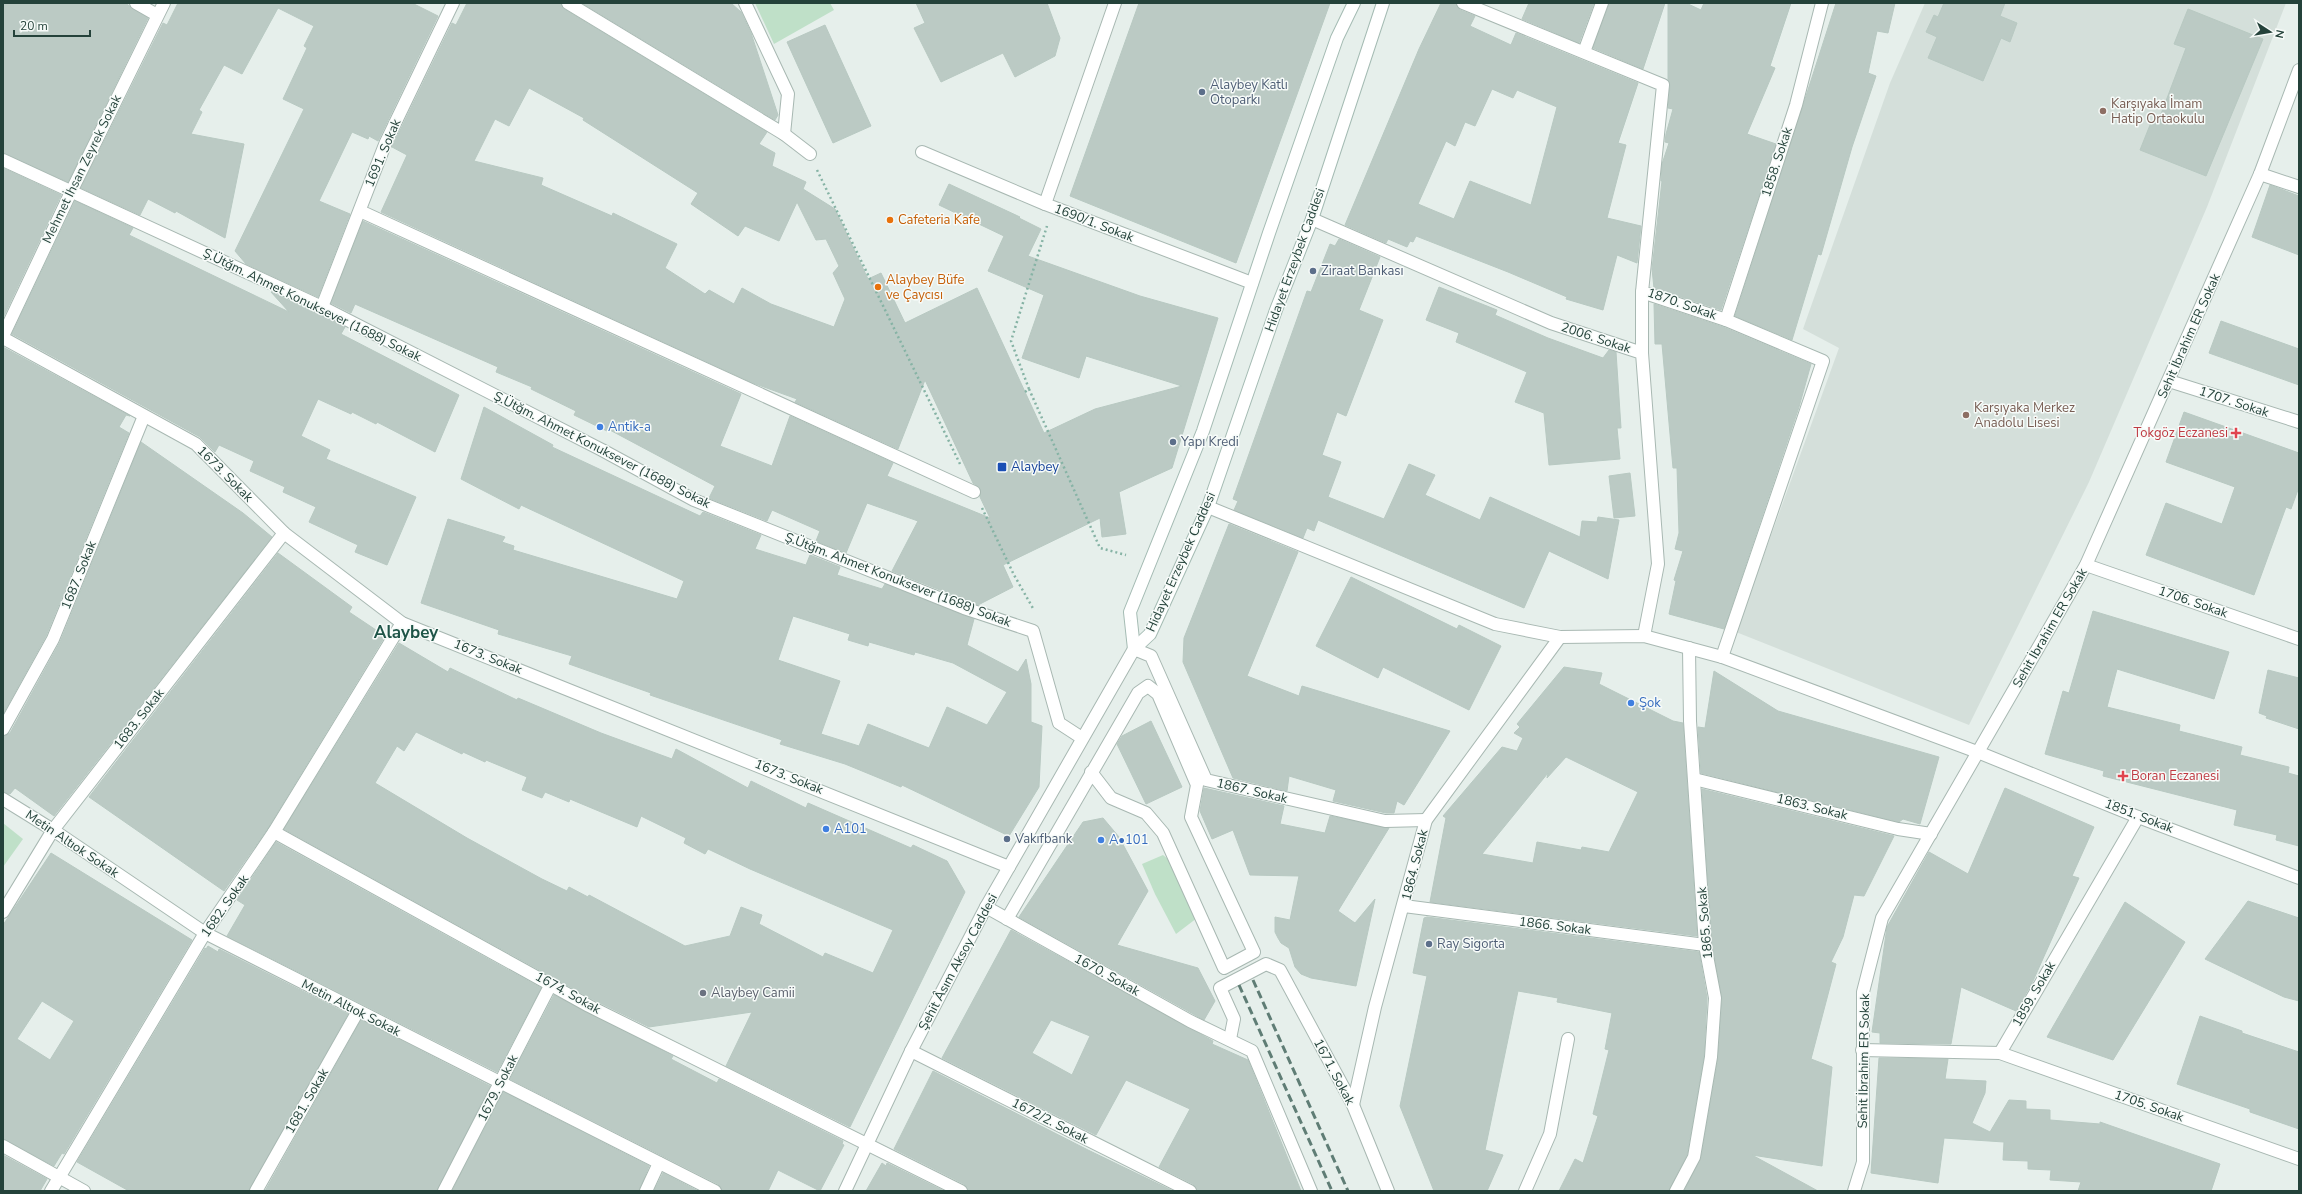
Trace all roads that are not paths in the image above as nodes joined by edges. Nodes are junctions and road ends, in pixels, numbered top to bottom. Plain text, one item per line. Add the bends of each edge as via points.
1 (136, 3) edge
2 (164, 3) edge
3 (453, 3) edge
4 (568, 3) edge
5 (745, 3) edge
6 (1115, 3) edge
7 (1354, 3) edge
8 (1383, 3) edge
9 (1463, 3) edge
10 (1602, 3) edge
11 (1822, 3) edge
12 (157, 15) junction
13 (1584, 52) junction
14 (2299, 70) edge
15 (784, 134) junction
16 (922, 152) dead end
17 (810, 154) road end
18 (3, 160) edge
19 (2260, 174) junction
20 (2299, 187) edge
21 (71, 192) junction
22 (1045, 204) junction
23 (360, 211) junction
24 (1312, 219) junction
25 (1252, 283) junction
26 (1642, 292) junction
27 (322, 307) junction
28 (1726, 320) junction
29 (3, 337) edge
30 (1642, 353) junction
31 (2169, 381) junction
32 (144, 416) junction
33 (2299, 422) edge
34 (974, 492) road end
35 (1208, 507) junction
36 (284, 532) junction
37 (2086, 565) junction
38 (402, 623) junction
39 (1644, 636) junction
40 (1560, 637) junction
41 (2299, 639) edge
42 (1689, 648) junction
43 (1134, 649) junction
44 (1722, 657) junction
45 (3, 729) edge
46 (1082, 738) junction
47 (1980, 753) junction
48 (1091, 772) junction
49 (1694, 779) junction
50 (3, 799) edge
51 (2138, 817) junction
52 (1426, 820) junction
53 (53, 830) junction
54 (274, 832) junction
55 (1931, 834) junction
56 (1009, 867) junction
57 (2299, 878) edge
58 (1404, 906) junction
59 (986, 907) junction
60 (3, 912) edge
61 (1007, 919) junction
62 (205, 933) junction
63 (1705, 945) junction
64 (551, 984) junction
65 (358, 1011) junction
66 (1230, 1039) junction
67 (1568, 1039) dead end
68 (1862, 1050) junction
69 (911, 1051) junction
70 (2000, 1053) junction
71 (500, 1084) junction
72 (1353, 1106) junction
73 (867, 1145) junction
74 (3, 1146) edge
75 (2299, 1159) edge
76 (659, 1163) junction
77 (60, 1177) junction
78 (51, 1191) edge
79 (84, 1191) edge
80 (256, 1191) edge
81 (444, 1191) edge
82 (646, 1191) edge
83 (715, 1191) edge
84 (845, 1191) edge
85 (961, 1191) edge
86 (1190, 1191) edge
87 (1311, 1191) edge
88 (1388, 1191) edge
89 (1525, 1191) edge
90 (1676, 1191) edge
91 (1854, 1191) edge

1 - 12 street
2 - 12 street, Mehmet İhsan Zeyrek Sokak
3 - 23 street, 1691. Sokak via 386,142
4 - 15 street
5 - 15 street via 788,94
6 - 22 street, 1690/1. Sokak
7 - 25 street, Hidayet Erzeybek Caddesi via 1337,38
8 - 24 street, Hidayet Erzeybek Caddesi
9 - 13 street, 1870. Sokak
10 - 13 street
11 - 28 street, 1858. Sokak via 1796,105
12 - 21 street, Mehmet İhsan Zeyrek Sokak
13 - 26 street, 1870. Sokak via 1663,85
14 - 19 street, Sehit İbrahim ER Sokak
15 - 17 street
16 - 22 street
18 - 21 street, Ş.Ütğm. Ahmet Konuksever (1688) Sokak
19 - 20 street
19 - 31 street, Sehit İbrahim ER Sokak
21 - 27 street, Ş.Ütğm. Ahmet Konuksever (1688) Sokak
21 - 29 street, Mehmet İhsan Zeyrek Sokak
22 - 25 street, 1690/1. Sokak
23 - 27 street, 1691. Sokak
23 - 34 street
24 - 30 street, 2006. Sokak via 1551,323
24 - 35 street, Hidayet Erzeybek Caddesi via 1276,310
25 - 43 street, Hidayet Erzeybek Caddesi via 1203,431 1130,612
26 - 28 street, 1870. Sokak
26 - 30 street
27 - 46 street, Ş.Ütğm. Ahmet Konuksever (1688) Sokak via 602,450 694,500 964,608 1033,631 1059,723
28 - 44 street, 1870. Sokak via 1823,360
29 - 32 street, 1673. Sokak
30 - 39 street, 2006. Sokak via 1658,564
31 - 33 street, 1707. Sokak
31 - 37 street, Sehit İbrahim ER Sokak
32 - 36 street, 1673. Sokak via 196,444
32 - 45 street, 1687. Sokak via 53,639
35 - 40 street, 1851. Sokak via 1495,624
35 - 43 street, Hidayet Erzeybek Caddesi via 1150,634
36 - 38 street, 1673. Sokak
36 - 53 street, 1683. Sokak
37 - 41 street, 1706. Sokak
37 - 47 street, Sehit İbrahim ER Sokak
38 - 54 street, 1682. Sokak
38 - 56 street, 1673. Sokak
39 - 40 street, 1851. Sokak
39 - 42 street, 1851. Sokak
40 - 52 street, 1864. Sokak
42 - 44 street, 1851. Sokak
42 - 49 street, 1865. Sokak
43 - 46 street, Şehit Âsım Aksoy Caddesi
43 - 52 street, 1867. Sokak via 1151,656 1206,780 1385,821
44 - 47 street, 1851. Sokak
46 - 56 street, Şehit Âsım Aksoy Caddesi
47 - 51 street, 1851. Sokak
47 - 55 street, Sehit İbrahim ER Sokak
48 - 48 street via 1138,693 1148,686 1158,694 1197,785 1191,817 1254,952 1224,968 1163,833 1146,813 1111,798
48 - 61 street
49 - 55 street, 1863. Sokak via 1898,829
49 - 63 street, 1865. Sokak
50 - 53 street, Metin Altıok Sokak
51 - 57 street, 1851. Sokak
51 - 70 street, 1859. Sokak
52 - 58 street, 1864. Sokak
53 - 60 street, 1683. Sokak
53 - 62 street, Metin Altıok Sokak
54 - 62 street, 1682. Sokak
54 - 64 street, 1674. Sokak
55 - 68 street, Sehit İbrahim ER Sokak via 1882,918 1863,992
56 - 59 street, Şehit Âsım Aksoy Caddesi
58 - 63 street, 1866. Sokak
58 - 72 street, 1864. Sokak via 1375,1007
59 - 61 street, 1670. Sokak
59 - 69 street, Şehit Âsım Aksoy Caddesi
61 - 66 street, 1670. Sokak via 1190,1021
62 - 65 street, Metin Altıok Sokak
62 - 77 street, 1682. Sokak
63 - 90 street, 1865. Sokak via 1715,998 1711,1057 1694,1157
64 - 71 street, 1679. Sokak
64 - 73 street, 1674. Sokak via 589,1006
65 - 71 street, Metin Altıok Sokak
65 - 80 street, 1681. Sokak
66 - 72 street, 1671. Sokak via 1234,1019 1220,988 1266,964 1280,970
66 - 87 street via 1252,1051
67 - 89 street via 1550,1134
68 - 70 street
68 - 91 street, Sehit İbrahim ER Sokak via 1863,1162
69 - 73 street, Şehit Âsım Aksoy Caddesi
69 - 86 street, 1672/2. Sokak
70 - 75 street, 1705. Sokak
71 - 76 street, Metin Altıok Sokak
71 - 81 street, 1679. Sokak
72 - 88 street, 1671. Sokak
73 - 84 street, Şehit Âsım Aksoy Caddesi
73 - 85 street, 1674. Sokak
74 - 77 street
76 - 82 street
76 - 83 street, Metin Altıok Sokak
77 - 78 street, 1682. Sokak
77 - 79 street

